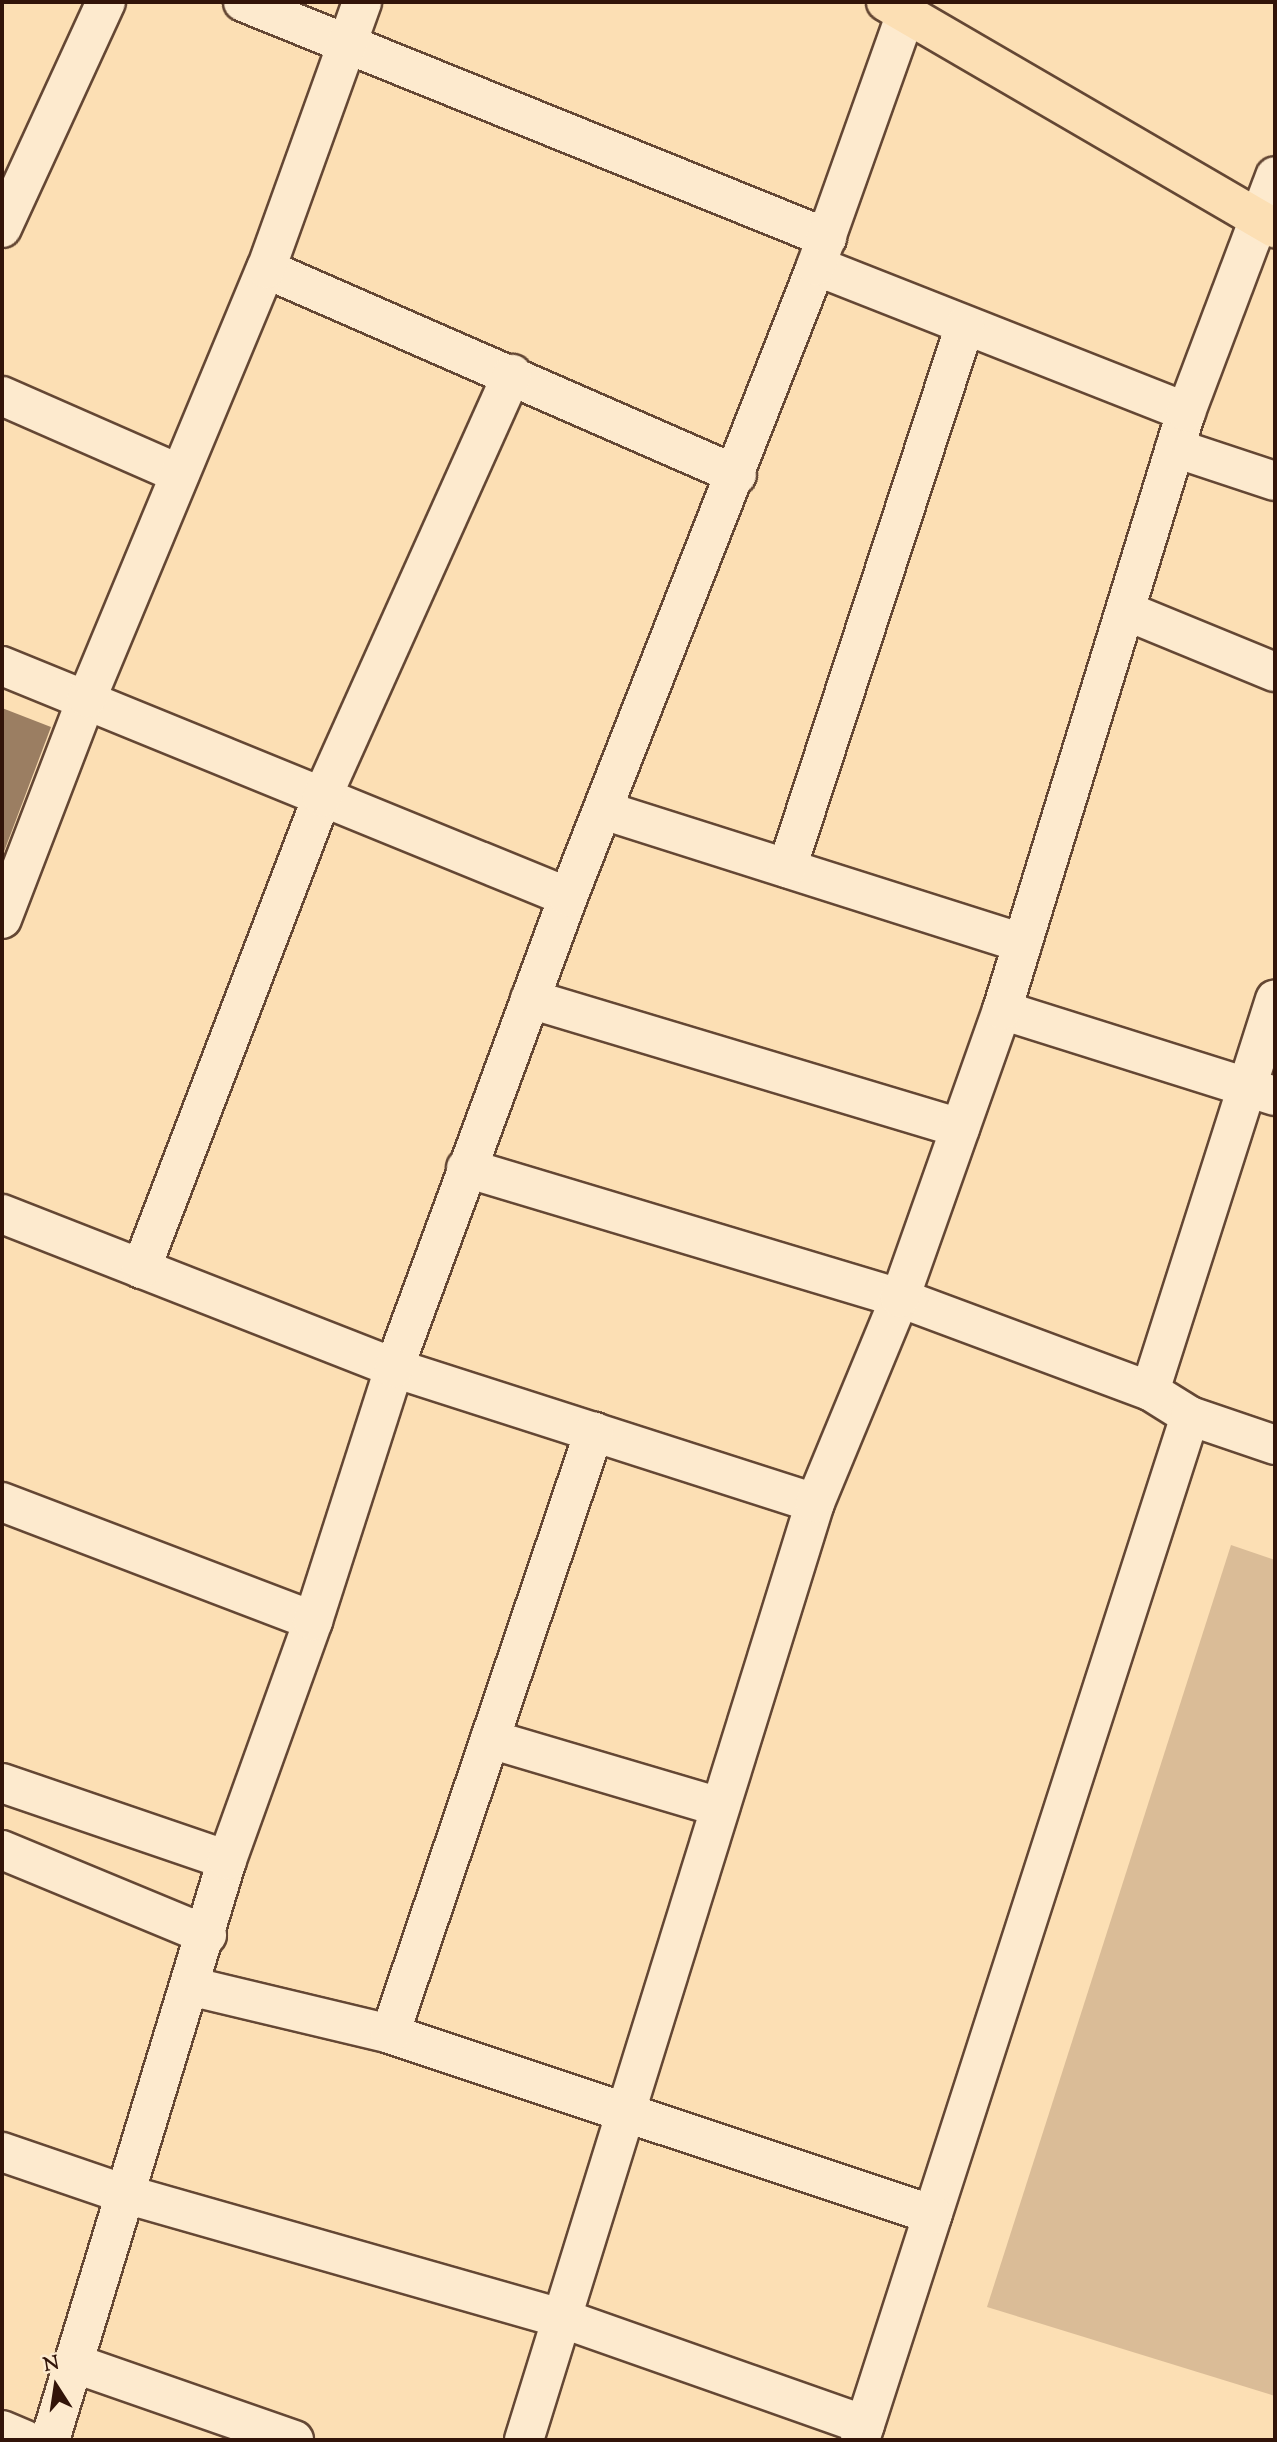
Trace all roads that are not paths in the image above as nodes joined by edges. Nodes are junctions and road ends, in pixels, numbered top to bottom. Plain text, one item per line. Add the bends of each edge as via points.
1 (106, 2) edge
2 (243, 2) edge
3 (362, 2) edge
4 (897, 6) edge
5 (344, 40) junction
6 (14, 168) edge
7 (1275, 176) edge
8 (1267, 225) edge
9 (2, 228) edge
10 (822, 252) junction
11 (266, 269) junction
12 (965, 325) junction
13 (512, 374) junction
14 (2, 396) edge
15 (1181, 430) junction
16 (180, 474) junction
17 (737, 475) junction
18 (1275, 481) edge
19 (1126, 611) junction
20 (2, 666) edge
21 (1275, 672) edge
22 (87, 698) junction
23 (322, 797) junction
24 (603, 810) junction
25 (787, 868) junction
26 (568, 897) junction
27 (4, 910) edge
28 (1022, 943) junction
29 (530, 999) junction
30 (1275, 999) edge
31 (1002, 1010) junction
32 (1261, 1092) edge
33 (960, 1128) junction
34 (466, 1168) junction
35 (2, 1214) edge
36 (141, 1269) junction
37 (901, 1298) junction
38 (394, 1368) junction
39 (1150, 1391) junction
40 (1190, 1416) junction
41 (594, 1432) junction
42 (1275, 1446) edge
43 (2, 1502) edge
44 (815, 1503) junction
45 (313, 1621) junction
46 (490, 1739) junction
47 (2, 1783) edge
48 (719, 1807) junction
49 (2, 1850) edge
50 (227, 1860) junction
51 (207, 1935) junction
52 (189, 1986) junction
53 (390, 2034) junction
54 (623, 2111) junction
55 (2, 2152) edge
56 (125, 2194) junction
57 (933, 2215) junction
58 (564, 2319) junction
59 (76, 2364) junction
60 (2, 2430) edge
61 (862, 2432) edge
62 (26, 2440) edge
63 (50, 2440) edge
64 (294, 2440) edge
65 (524, 2440) edge

1 - 6 street
2 - 5 street
3 - 5 street
4 - 8 main road
4 - 10 street
5 - 10 street
5 - 11 street
6 - 9 street
7 - 8 street
8 - 15 street
10 - 12 street
10 - 17 street
11 - 13 street
11 - 16 street
12 - 15 street
12 - 25 street
13 - 17 street
13 - 23 street
14 - 16 street
15 - 18 street
15 - 19 street
16 - 22 street
17 - 24 street
19 - 21 street
19 - 28 street
20 - 22 street
22 - 23 street
22 - 27 street
23 - 26 street
23 - 36 street
24 - 25 street
24 - 26 street
25 - 28 street
26 - 29 street
28 - 31 street
29 - 33 street
29 - 34 street
30 - 32 street
31 - 32 street
31 - 33 street
32 - 39 street
33 - 37 street
34 - 37 street
34 - 38 street
35 - 36 street
36 - 38 street
37 - 39 street
37 - 44 street
38 - 41 street
38 - 45 street
39 - 40 street
40 - 42 street
40 - 57 street
41 - 44 street
41 - 46 street
43 - 45 street
44 - 48 street
45 - 50 street
46 - 48 street
46 - 53 street
47 - 50 street
48 - 54 street
49 - 51 street
50 - 51 street
51 - 52 street
52 - 53 street
52 - 56 street
53 - 54 street
54 - 57 street
54 - 58 street
55 - 56 street
56 - 58 street
56 - 59 street
57 - 61 street
58 - 61 street
58 - 65 street
59 - 63 street
59 - 64 street
60 - 62 street

